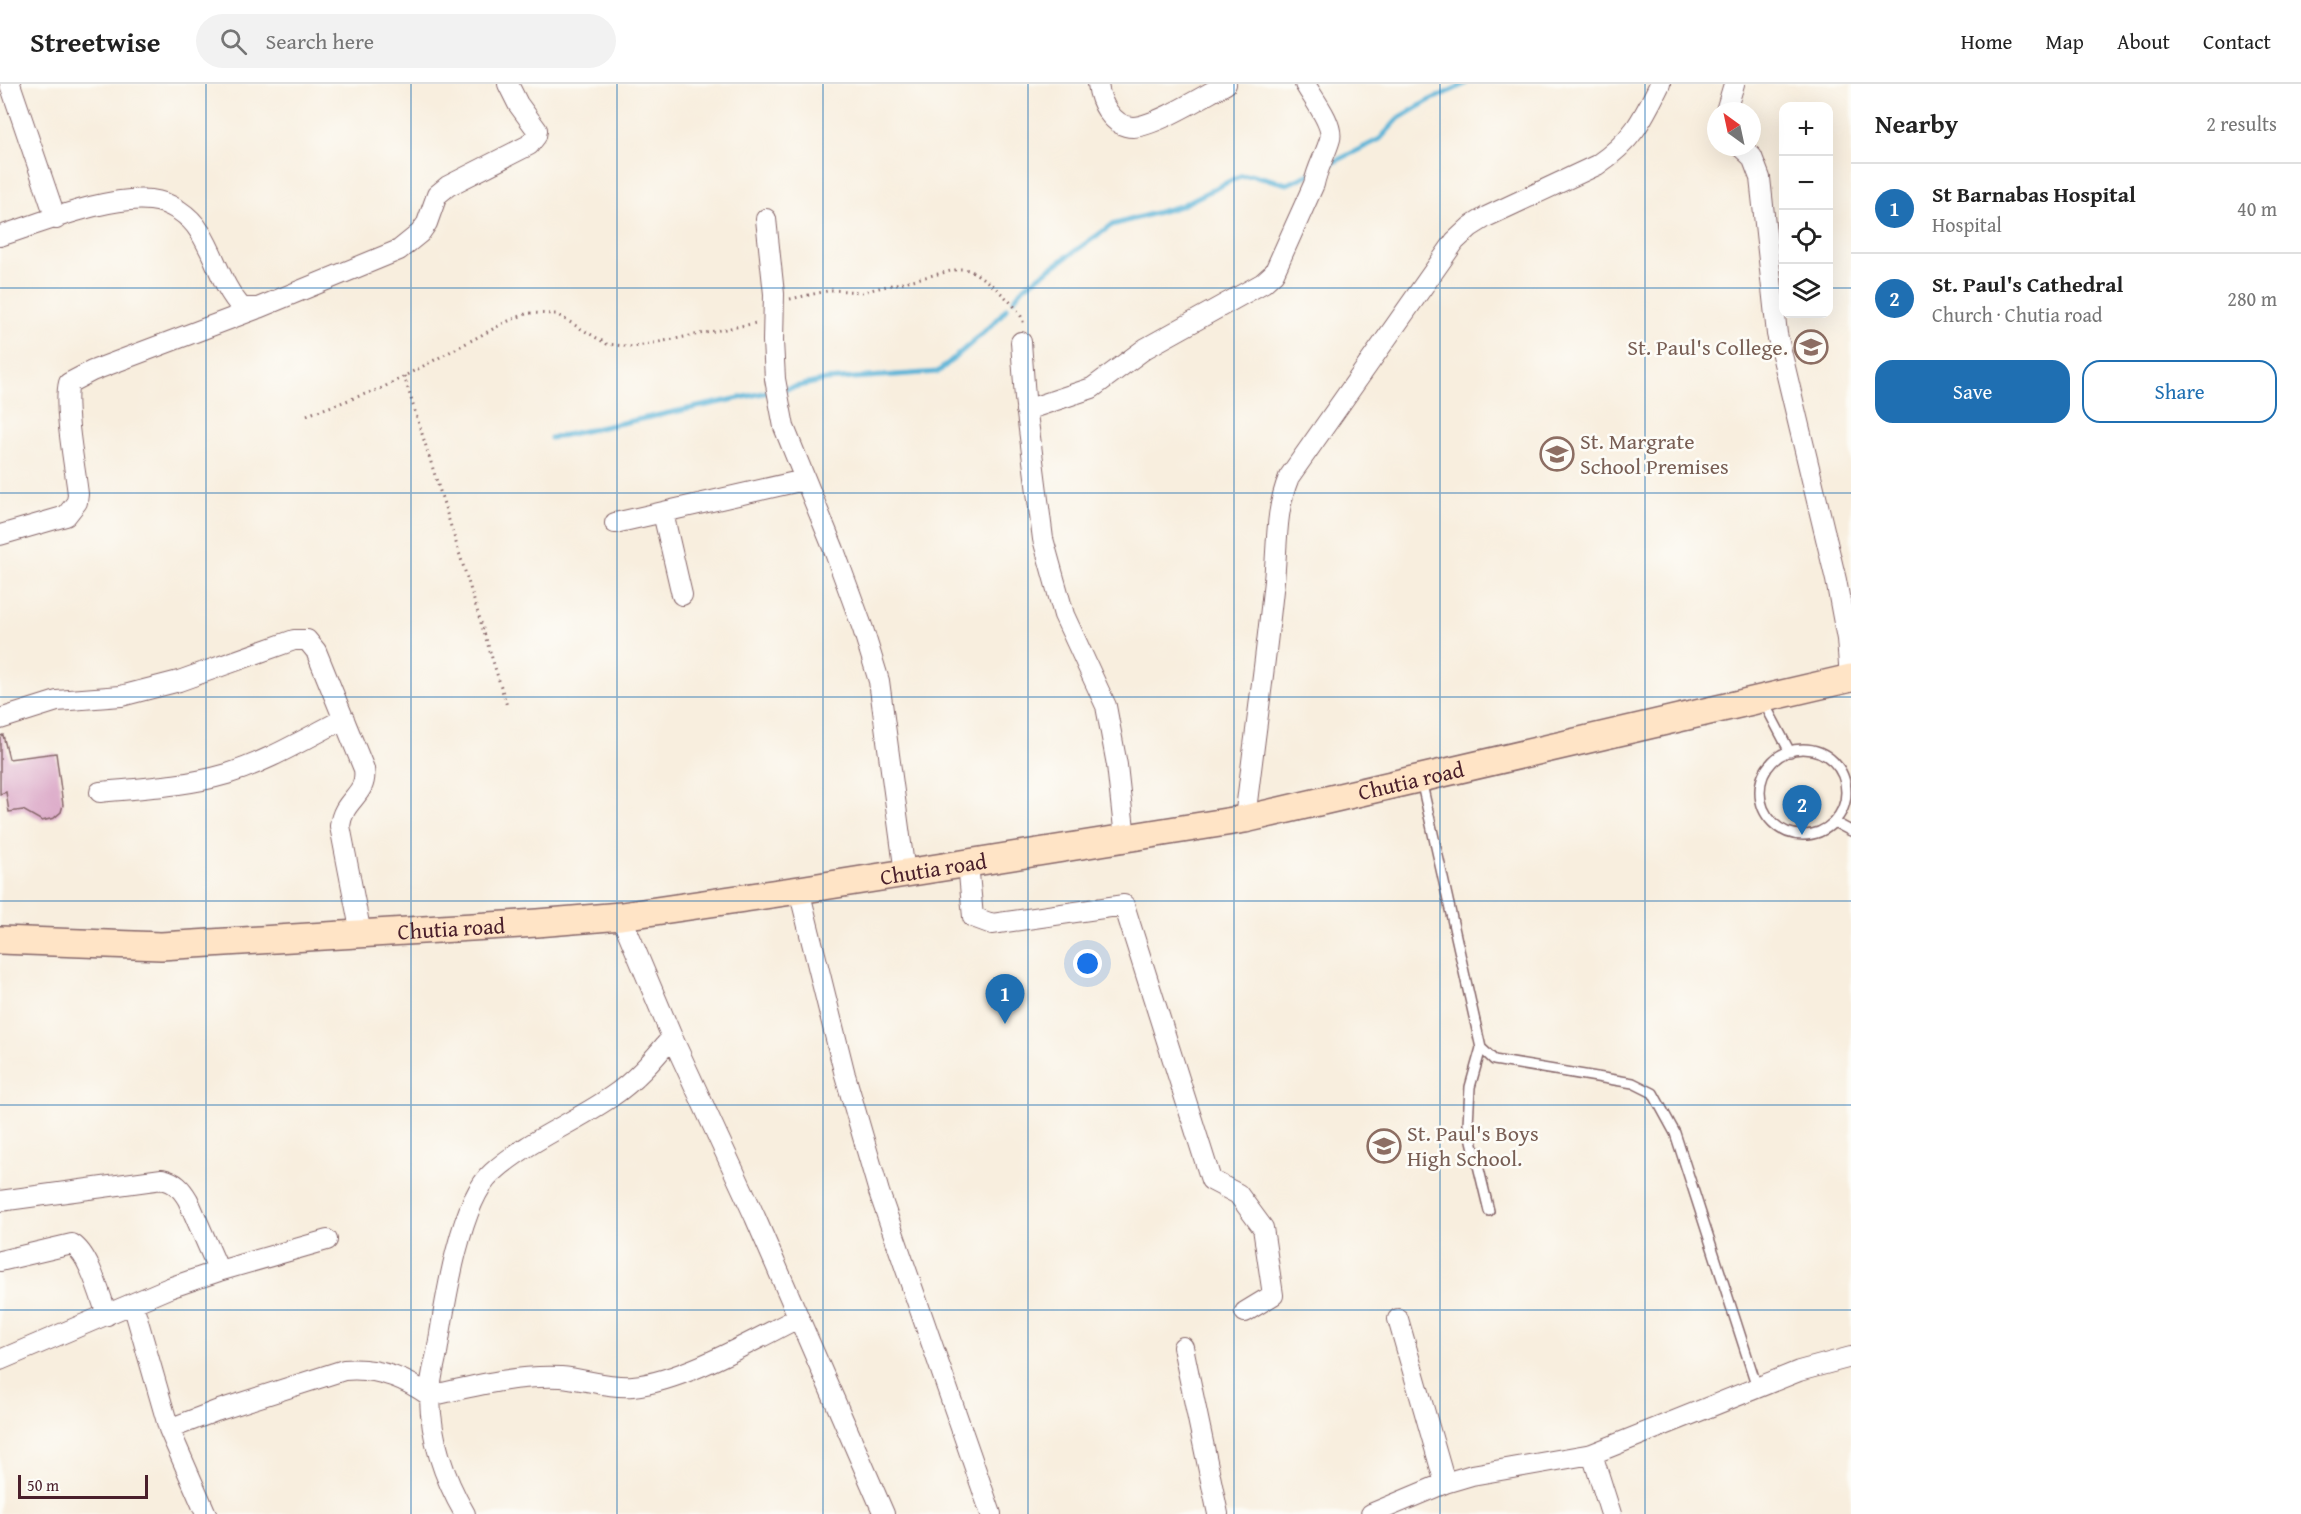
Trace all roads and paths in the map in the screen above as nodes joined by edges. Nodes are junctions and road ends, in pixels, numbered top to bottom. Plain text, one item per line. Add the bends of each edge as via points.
1 (10, 84) edge
2 (508, 84) edge
3 (1098, 84) edge
4 (1226, 84) edge
5 (1305, 84) edge
6 (1660, 84) edge
7 (1734, 84) edge
8 (1729, 102) edge
9 (1751, 156) edge
10 (56, 219) junction
11 (766, 219) dead end
12 (0, 236) edge
13 (258, 308) junction
14 (773, 312) junction
15 (1021, 342) joint
16 (404, 376) junction
17 (1026, 410) junction
18 (307, 415) dead end
19 (804, 480) junction
20 (663, 513) junction
21 (615, 523) dead end
22 (0, 536) edge
23 (682, 595) dead end
24 (1851, 678) edge
25 (1762, 699) junction
26 (507, 706) dead end
27 (344, 718) junction
28 (0, 719) edge
29 (1790, 752) junction
30 (1420, 778) junction
31 (100, 792) dead end
32 (1245, 819) junction
33 (1834, 822) junction
34 (1851, 831) edge
35 (1125, 838) junction
36 (968, 862) junction
37 (905, 873) junction
38 (799, 890) junction
39 (621, 916) junction
40 (361, 934) junction
41 (0, 940) edge
42 (672, 1037) junction
43 (1481, 1048) junction
44 (0, 1201) edge
45 (1489, 1210) dead end
46 (327, 1240) dead end
47 (0, 1261) edge
48 (219, 1271) junction
49 (133, 1304) junction
50 (1245, 1312) dead end
51 (107, 1315) junction
52 (798, 1318) junction
53 (1398, 1319) dead end
54 (1183, 1347) dead end
55 (1851, 1357) edge
56 (0, 1360) edge
57 (1757, 1387) junction
58 (430, 1396) junction
59 (169, 1429) junction
60 (1592, 1454) junction
61 (1445, 1483) junction
62 (206, 1514) edge
63 (465, 1514) edge
64 (884, 1514) edge
65 (991, 1514) edge
66 (1218, 1514) edge
67 (1371, 1514) edge
68 (1611, 1514) edge

1 - 10 street
2 - 13 street via 537,130 529,145 436,195 427,224 399,250
3 - 4 street via 1107,111 1133,127 1155,121
5 - 17 street via 1331,137 1274,273 1263,283 1146,348 1092,388
6 - 32 street via 1644,117 1612,154 1597,165 1486,217 1455,241 1290,477 1281,495 1277,521 1274,588
7 - 8 street
9 - 24 street via 1760,178 1777,334 1836,580
10 - 12 street
10 - 13 street via 125,200 166,203 190,219 200,232 233,298 242,308
11 - 14 street
13 - 22 street via 69,383 77,502 66,516
14 - 15 path via 832,290 862,292 959,269 971,270 1017,308 1024,320
14 - 16 path via 633,347 607,344 556,314 528,313
14 - 19 street via 776,379 784,427
15 - 17 street
16 - 18 path
16 - 26 path
17 - 35 street via 1043,539 1064,615 1106,706
19 - 20 street
19 - 37 street via 834,550 879,681
20 - 21 street
20 - 23 street
24 - 25 street, Chutia road
25 - 29 lane
25 - 30 street, Chutia road
27 - 28 street via 316,651 307,640 294,640 179,681 121,696 57,701
27 - 31 street via 228,774 181,785
27 - 40 street via 365,778 362,789 341,813 340,826
29 - 33 lane via 1820,753 1842,774 1845,804
29 - 33 lane via 1767,771 1761,790 1765,810 1778,826 1796,834 1817,833
30 - 32 street, Chutia road
30 - 43 lane
32 - 35 street, Chutia road
33 - 34 lane
35 - 36 street, Chutia road
36 - 37 street, Chutia road
36 - 50 street via 973,917 992,924 1124,905 1211,1180 1238,1194 1263,1228 1273,1296
37 - 38 street, Chutia road
38 - 39 street, Chutia road
38 - 65 street via 879,1192
39 - 40 street, Chutia road
39 - 42 street
40 - 41 street, Chutia road via 161,946
42 - 52 street
42 - 58 street via 645,1070 612,1097 516,1154 490,1174 473,1200 460,1242
43 - 45 lane via 1470,1087 1468,1124
43 - 57 lane via 1494,1060 1634,1083 1653,1093 1675,1133
44 - 48 street via 162,1179 171,1181 188,1200
46 - 48 street
47 - 51 street via 72,1244 85,1260
48 - 49 street
49 - 51 street
49 - 59 street
51 - 56 street
52 - 58 street via 701,1365 647,1384 614,1386 537,1377 489,1381
52 - 64 street
53 - 61 street
54 - 66 street
55 - 57 street
57 - 60 street
58 - 59 street via 376,1371 344,1370
58 - 63 street via 439,1456 446,1479
59 - 62 street
60 - 61 street
60 - 68 street
61 - 67 street

